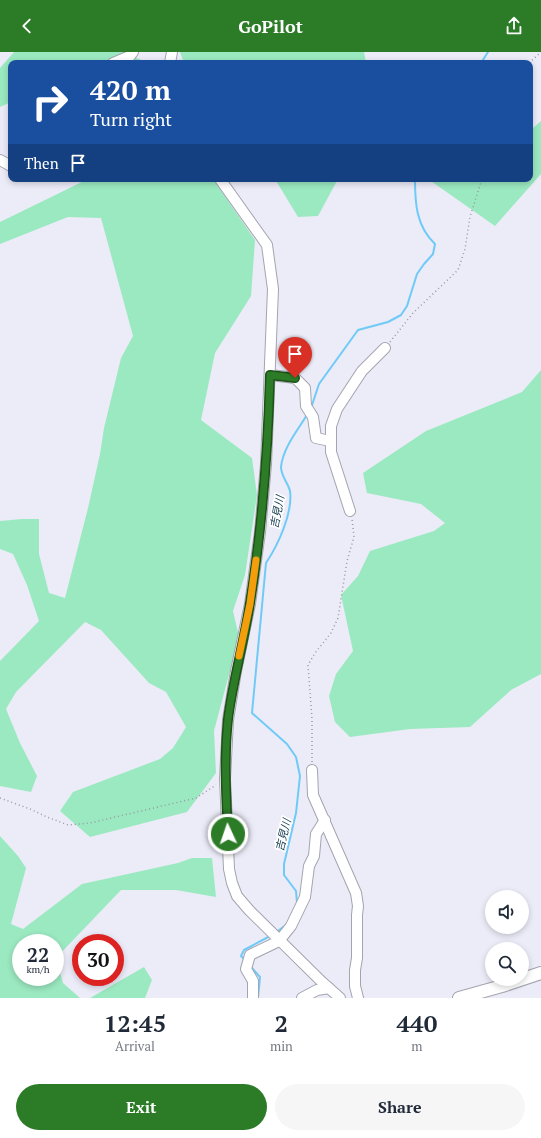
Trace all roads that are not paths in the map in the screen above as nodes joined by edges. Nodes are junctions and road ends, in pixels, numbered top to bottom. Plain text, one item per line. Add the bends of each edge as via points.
1 (133, 52) edge
2 (120, 60) edge
3 (222, 182) edge
4 (385, 348) road end
5 (270, 375) junction
6 (330, 441) junction
7 (350, 511) road end
8 (312, 770) road end
9 (324, 820) junction
10 (279, 941) junction
11 (541, 973) edge
12 (329, 988) junction
13 (253, 998) edge
14 (302, 998) edge
15 (340, 998) edge
16 (358, 998) edge
17 (459, 998) edge

1 - 2 street
3 - 5 street via 267,245 273,289
4 - 6 street via 362,371 338,409 331,426
5 - 6 street via 295,378 305,388 306,406 313,417 316,438
5 - 10 street via 260,532 250,604 228,720 225,779 232,883 237,896 245,906
6 - 7 street via 331,452
8 - 9 street via 313,794
9 - 10 street via 316,834 305,897 291,926
9 - 16 street via 356,893 358,906 355,986
10 - 12 street
10 - 13 street via 250,955 246,969 253,981
11 - 17 main road
12 - 14 street via 317,990
12 - 15 street

